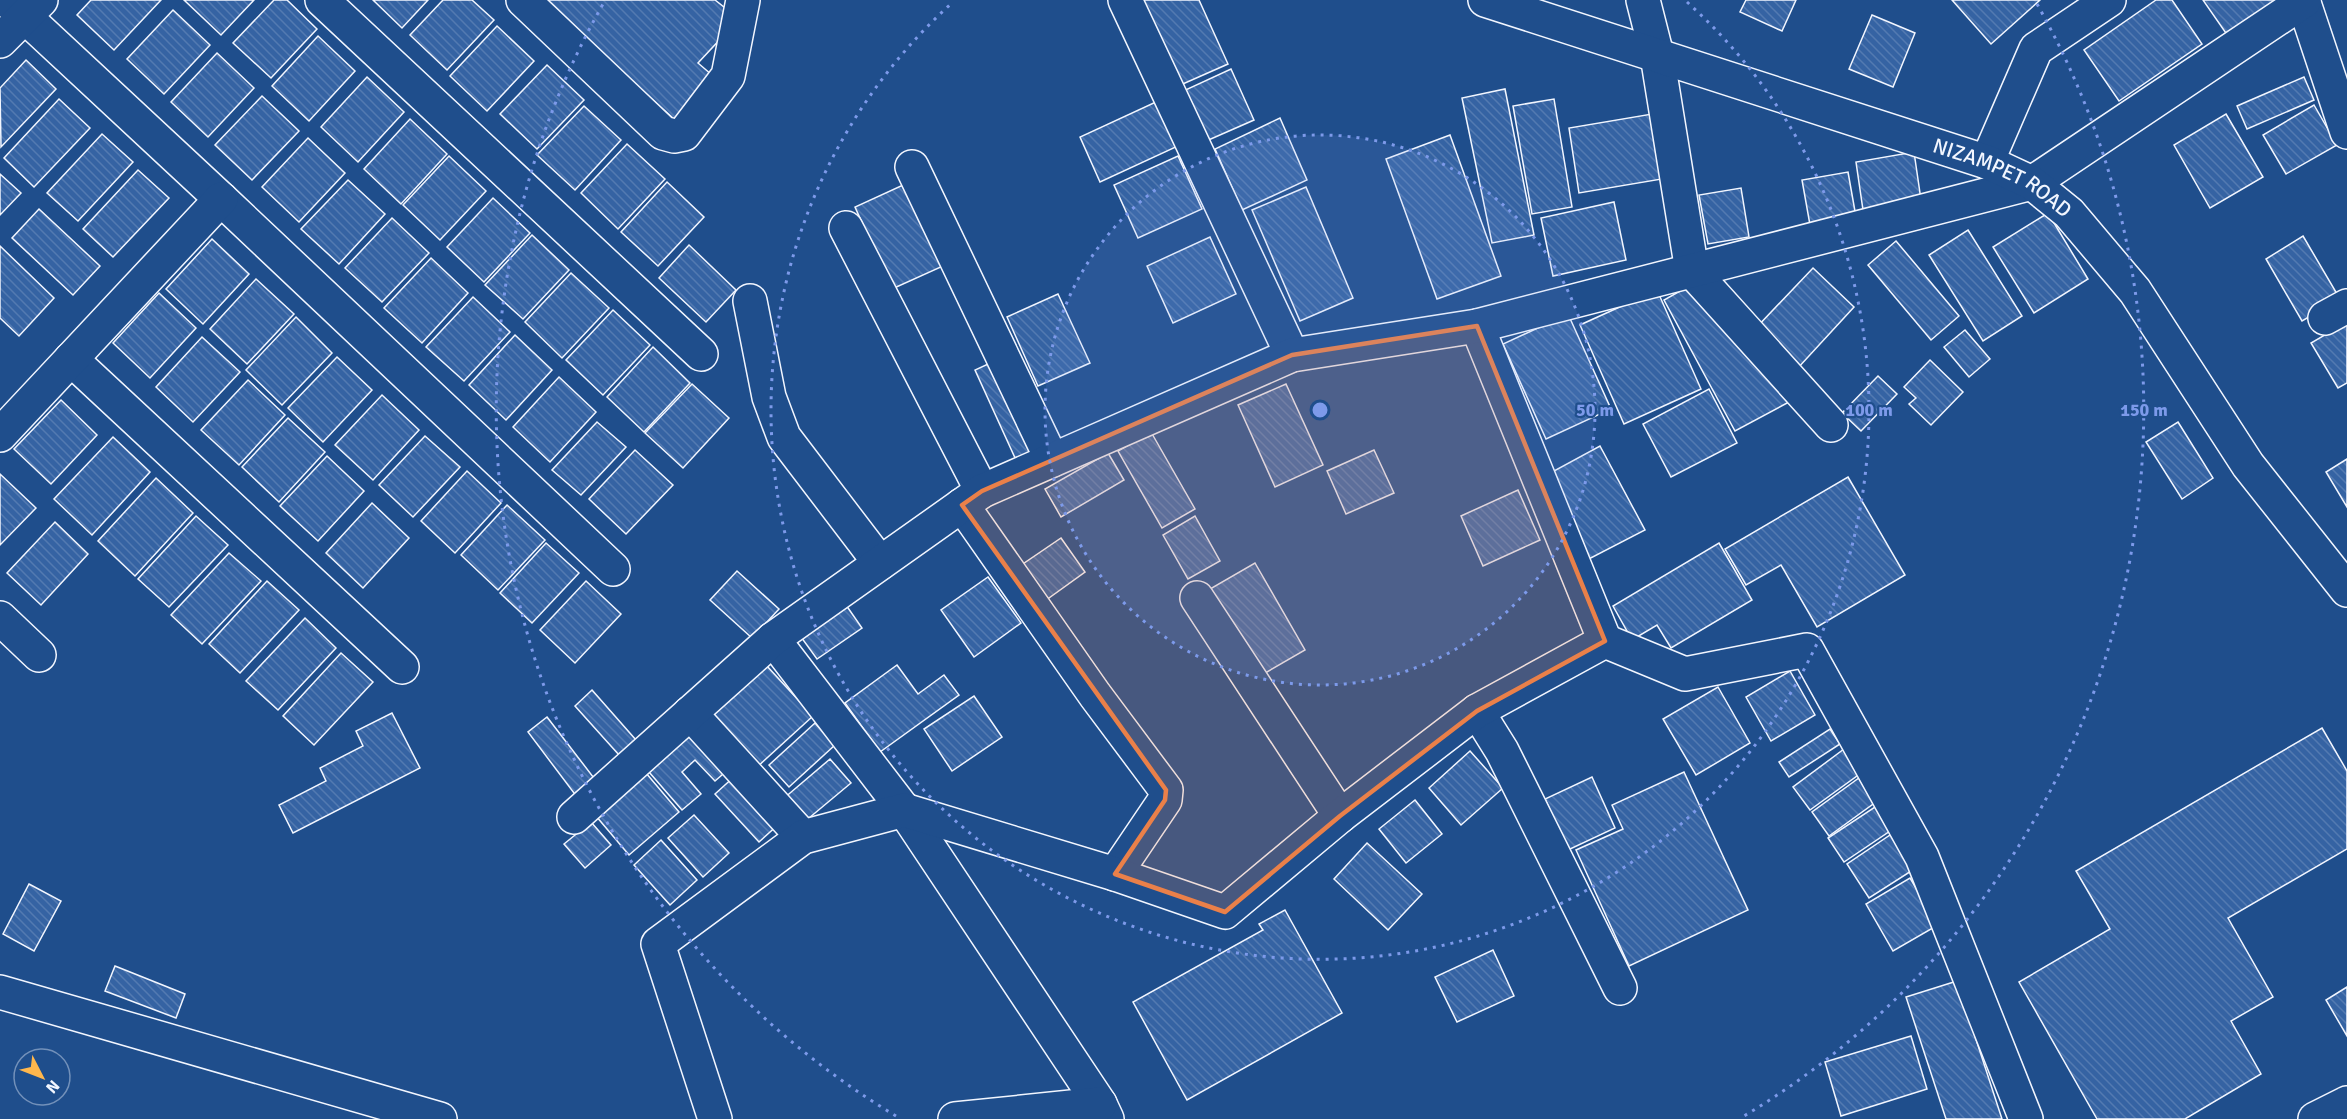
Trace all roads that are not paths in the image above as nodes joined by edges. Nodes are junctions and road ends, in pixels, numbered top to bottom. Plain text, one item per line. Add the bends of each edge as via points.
1 (322, 0) edge
2 (523, 0) edge
3 (743, 0) edge
4 (1125, 0) edge
5 (1485, 0) edge
6 (1643, 0) edge
7 (2109, 0) edge
8 (2303, 0) edge
9 (24, 6) edge
10 (0, 41) edge
11 (1657, 56) junction
12 (2347, 132) edge
13 (1987, 162) junction
14 (912, 167) dead end
15 (2032, 183) junction
16 (221, 199) junction
17 (846, 228) dead end
18 (1692, 271) junction
19 (750, 301) dead end
20 (1477, 326) junction
21 (700, 354) dead end
22 (1292, 355) junction
23 (71, 359) junction
24 (1831, 425) dead end
25 (0, 435) edge
26 (1052, 460) junction
27 (972, 498) junction
28 (880, 563) junction
29 (613, 569) dead end
30 (2347, 590) edge
31 (1197, 598) dead end
32 (0, 618) edge
33 (773, 639) junction
34 (1605, 641) junction
35 (39, 655) dead end
36 (402, 668) dead end
37 (1477, 711) junction
38 (690, 713) junction
39 (904, 810) junction
40 (1340, 816) junction
41 (574, 818) dead end
42 (804, 837) junction
43 (1115, 874) junction
44 (1620, 988) dead end
45 (0, 992) edge
46 (2347, 1103) edge
47 (1104, 1112) edge
48 (440, 1119) edge
49 (715, 1119) edge
50 (955, 1119) edge
51 (2026, 1119) edge
52 (2315, 1119) edge

1 - 21 street
2 - 3 street via 663,133 674,136 684,134 728,76
4 - 22 street
5 - 11 street, NIZAMPET ROAD
6 - 11 street
7 - 13 street via 2036,49
8 - 12 street
8 - 15 street
9 - 10 street
9 - 16 street
11 - 13 street, NIZAMPET ROAD
11 - 18 street
13 - 15 street, NIZAMPET ROAD
14 - 26 street
15 - 18 street
15 - 30 street, NIZAMPET ROAD via 2069,213 2135,291 2248,465
16 - 23 street
16 - 29 street
17 - 27 street
18 - 20 street
18 - 24 street
19 - 28 street via 769,397 784,437
20 - 22 street
20 - 34 street
22 - 26 street
23 - 25 street
23 - 36 street
26 - 27 street
27 - 28 street
27 - 43 street via 1095,695 1166,790 1166,800
28 - 33 street
31 - 40 street
32 - 35 street
33 - 38 street
33 - 39 street
34 - 37 street
34 - 51 street via 1685,674 1807,650 1922,856
37 - 40 street
37 - 44 street via 1503,752
38 - 41 street
38 - 42 street
39 - 42 street
39 - 43 street
39 - 47 street
40 - 43 street via 1225,912
42 - 49 street via 658,944
45 - 48 street
46 - 52 street
47 - 50 street

